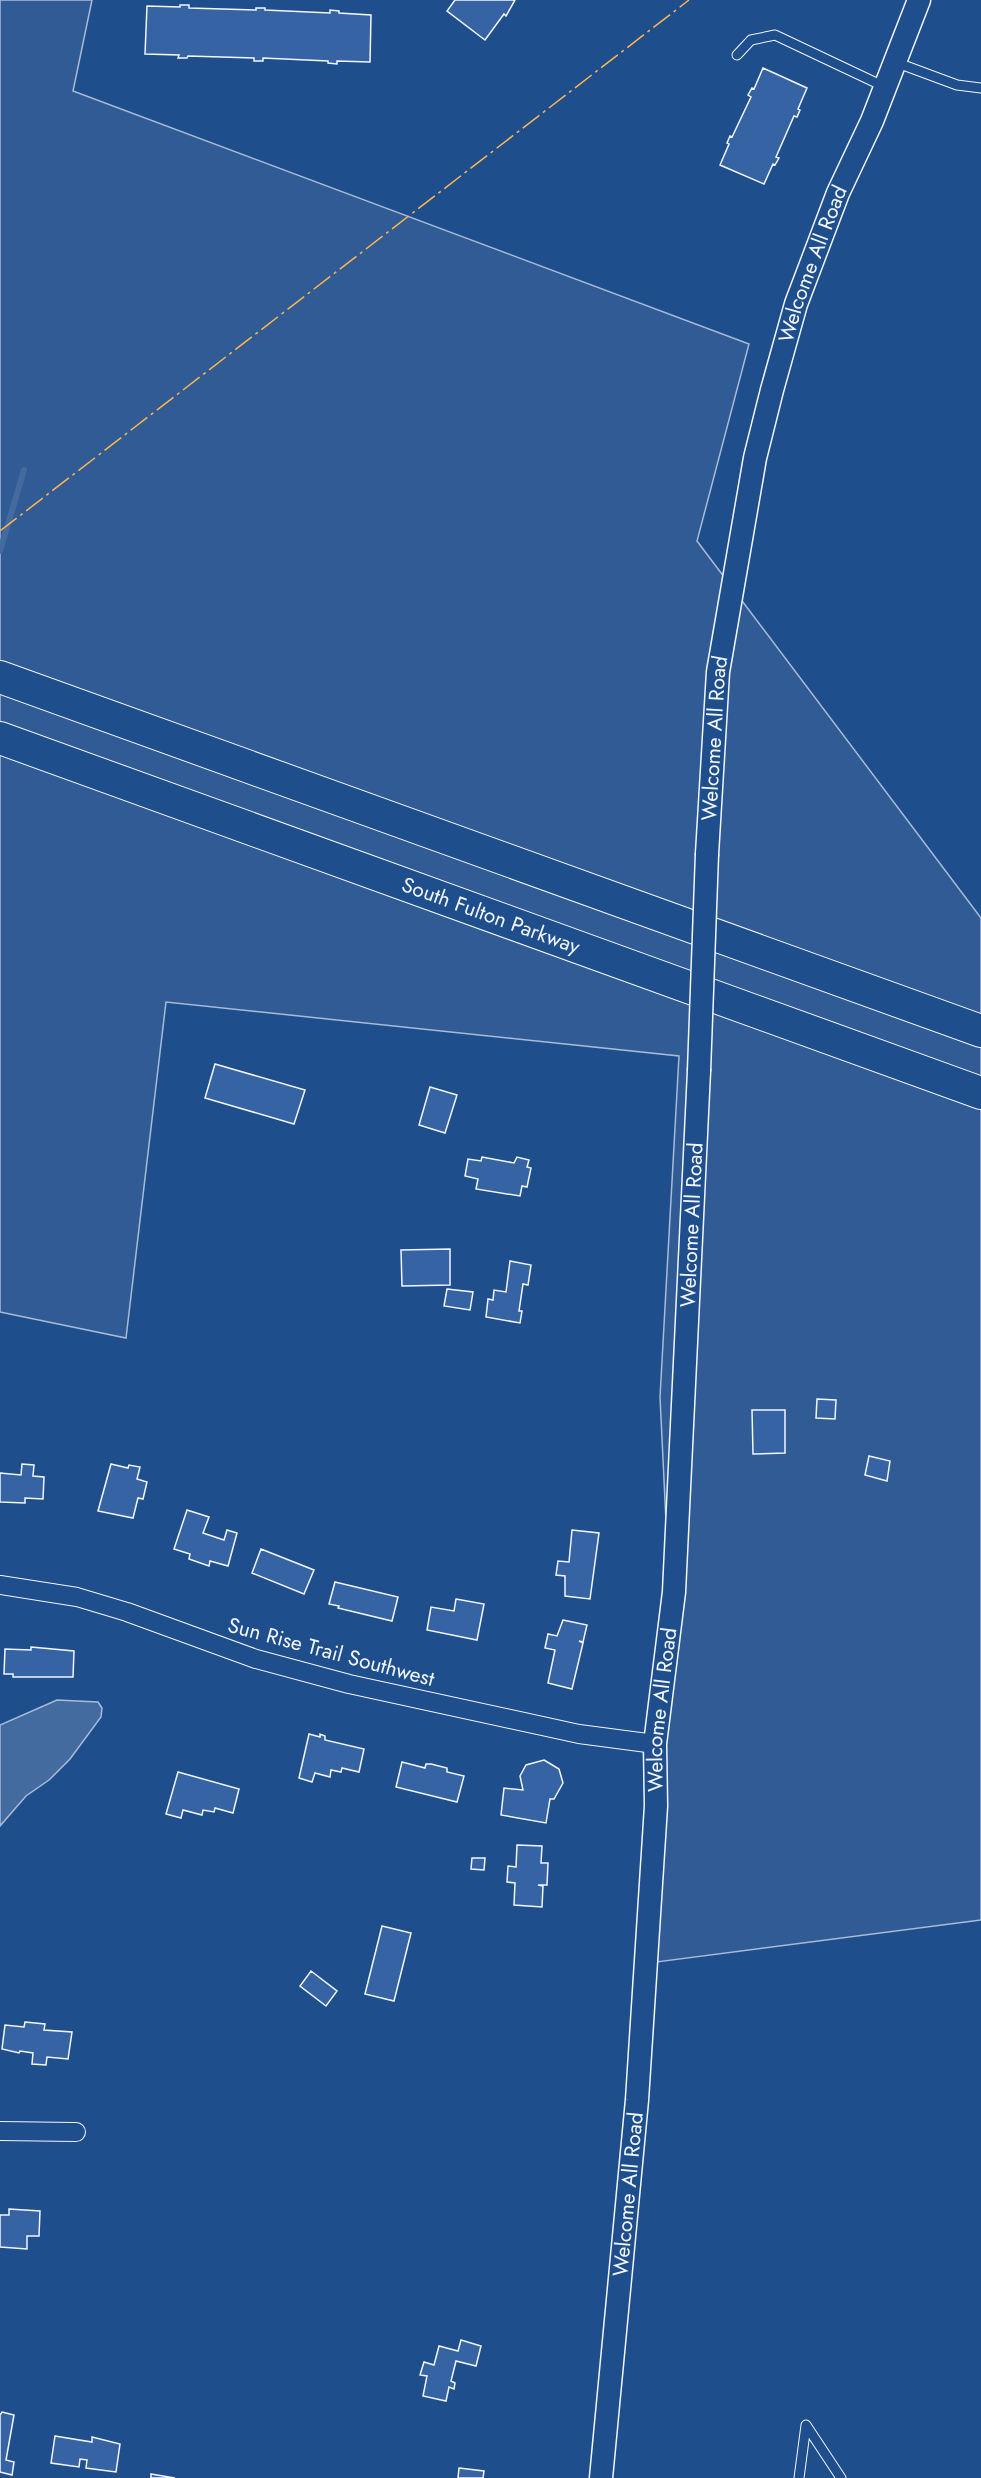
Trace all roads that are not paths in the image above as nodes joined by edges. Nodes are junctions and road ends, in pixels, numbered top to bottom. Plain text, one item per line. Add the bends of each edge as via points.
1 (919, 0) edge
2 (737, 55) dead end
3 (895, 62) junction
4 (885, 87) junction
5 (981, 88) edge
6 (0, 677) edge
7 (0, 738) edge
8 (981, 1031) edge
9 (981, 1093) edge
10 (0, 1586) edge
11 (655, 1744) junction
12 (0, 2131) edge
13 (76, 2132) dead end
14 (601, 2478) edge
15 (799, 2478) edge
16 (841, 2478) edge

1 - 3 street, Welcome All Road
2 - 4 lane via 751,40 775,35
3 - 4 street, Welcome All Road
3 - 5 lane via 957,85
4 - 11 street, Welcome All Road, bridge via 838,193 796,304 755,458 718,672 674,1592
6 - 8 highway
7 - 9 highway, South Fulton Parkway
10 - 11 street, Sun Rise Trail Southwest via 77,1597 256,1659 349,1684 579,1734
11 - 14 street, Welcome All Road via 656,1806 637,2100
12 - 13 street
15 - 16 lane via 806,2425

